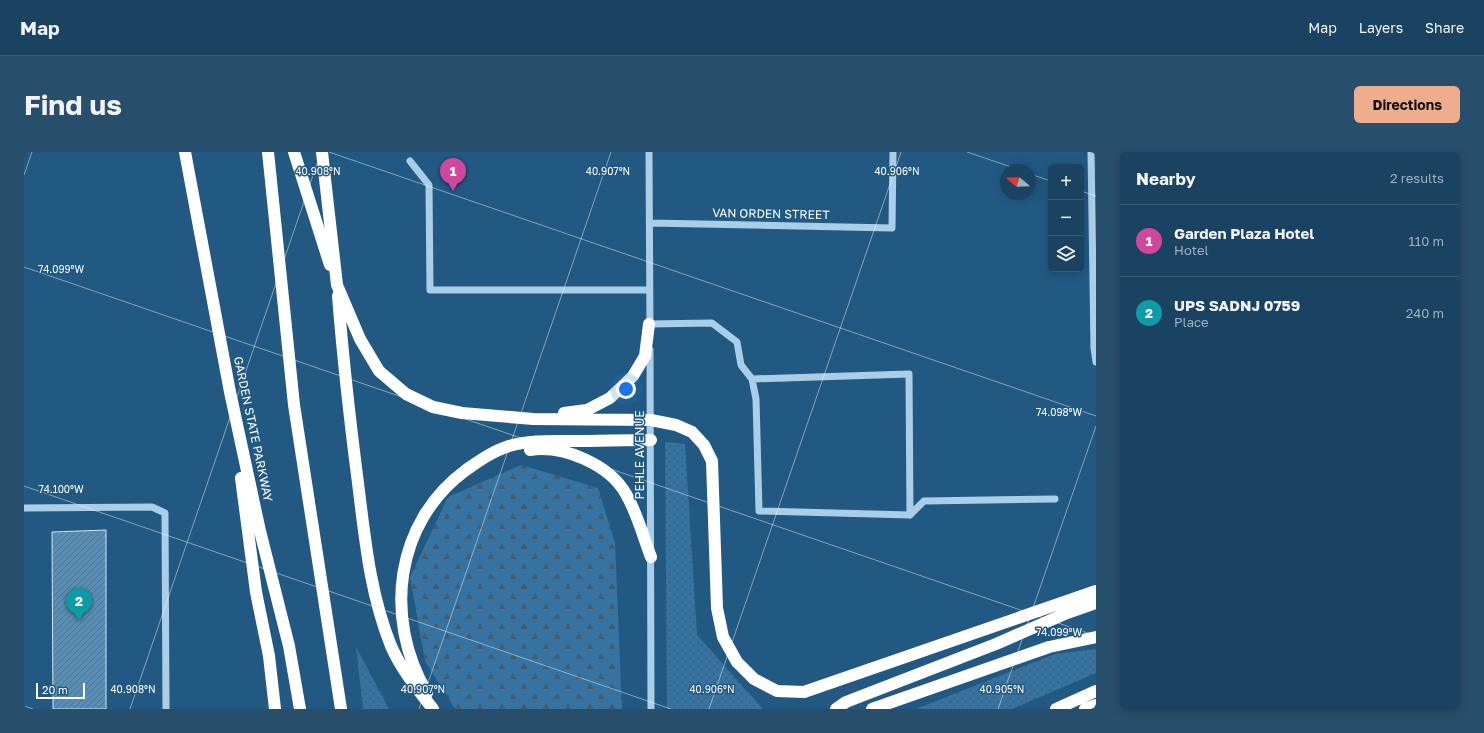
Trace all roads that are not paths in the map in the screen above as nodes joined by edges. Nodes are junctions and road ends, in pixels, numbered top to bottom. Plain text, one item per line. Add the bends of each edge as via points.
1 (185, 152) edge
2 (268, 152) edge
3 (294, 152) edge
4 (322, 152) edge
5 (649, 152) edge
6 (893, 152) edge
7 (1091, 152) edge
8 (410, 161) dead end
9 (650, 222) junction
10 (336, 285) junction
11 (649, 290) junction
12 (650, 324) junction
13 (1096, 362) edge
14 (752, 379) junction
15 (230, 392) junction
16 (533, 419) junction
17 (651, 420) junction
18 (651, 440) junction
19 (482, 459) junction
20 (1055, 499) dead end
21 (24, 508) edge
22 (910, 515) junction
23 (651, 557) junction
24 (1096, 591) edge
25 (1096, 603) edge
26 (1096, 637) edge
27 (1096, 691) edge
28 (1096, 705) edge
29 (166, 709) edge
30 (275, 709) edge
31 (300, 709) edge
32 (342, 709) edge
33 (433, 709) edge
34 (437, 709) edge
35 (651, 709) edge
36 (836, 709) edge
37 (872, 709) edge
38 (1056, 709) edge
39 (1085, 709) edge

1 - 15 highway, GARDEN STATE PARKWAY
2 - 32 highway via 294,405
3 - 10 highway
4 - 10 highway
5 - 9 street, PEHLE AVENUE
6 - 9 street, VAN ORDEN STREET via 892,228
7 - 13 street
8 - 11 street via 429,185 430,290
9 - 11 street, PEHLE AVENUE
10 - 16 highway via 360,339 379,370 406,394 432,407 454,412
10 - 33 highway via 367,553 377,607 392,648
11 - 12 street, PEHLE AVENUE
12 - 14 street via 712,323 737,342 741,365
12 - 16 highway via 645,356 633,376 610,398 587,410
12 - 17 street, PEHLE AVENUE
14 - 22 street via 756,399 759,511
14 - 22 street via 910,374
15 - 30 highway via 256,592 269,656
15 - 31 highway, GARDEN STATE PARKWAY via 260,531 289,646
16 - 17 highway
17 - 18 street, PEHLE AVENUE
17 - 24 highway via 676,425 692,432 704,445 712,461 717,608 723,636 737,662 754,678 777,691 804,692
18 - 19 highway via 529,442 508,447
18 - 23 street, PEHLE AVENUE
19 - 23 highway via 536,449 562,451 588,460 607,473 626,493
19 - 34 highway via 454,479 430,505 412,538 402,575 400,616 409,654
20 - 22 street via 924,501
21 - 29 street via 152,507 165,514
23 - 35 street, PEHLE AVENUE
25 - 36 highway via 846,702
26 - 37 highway via 1049,647
27 - 38 highway
28 - 39 highway

